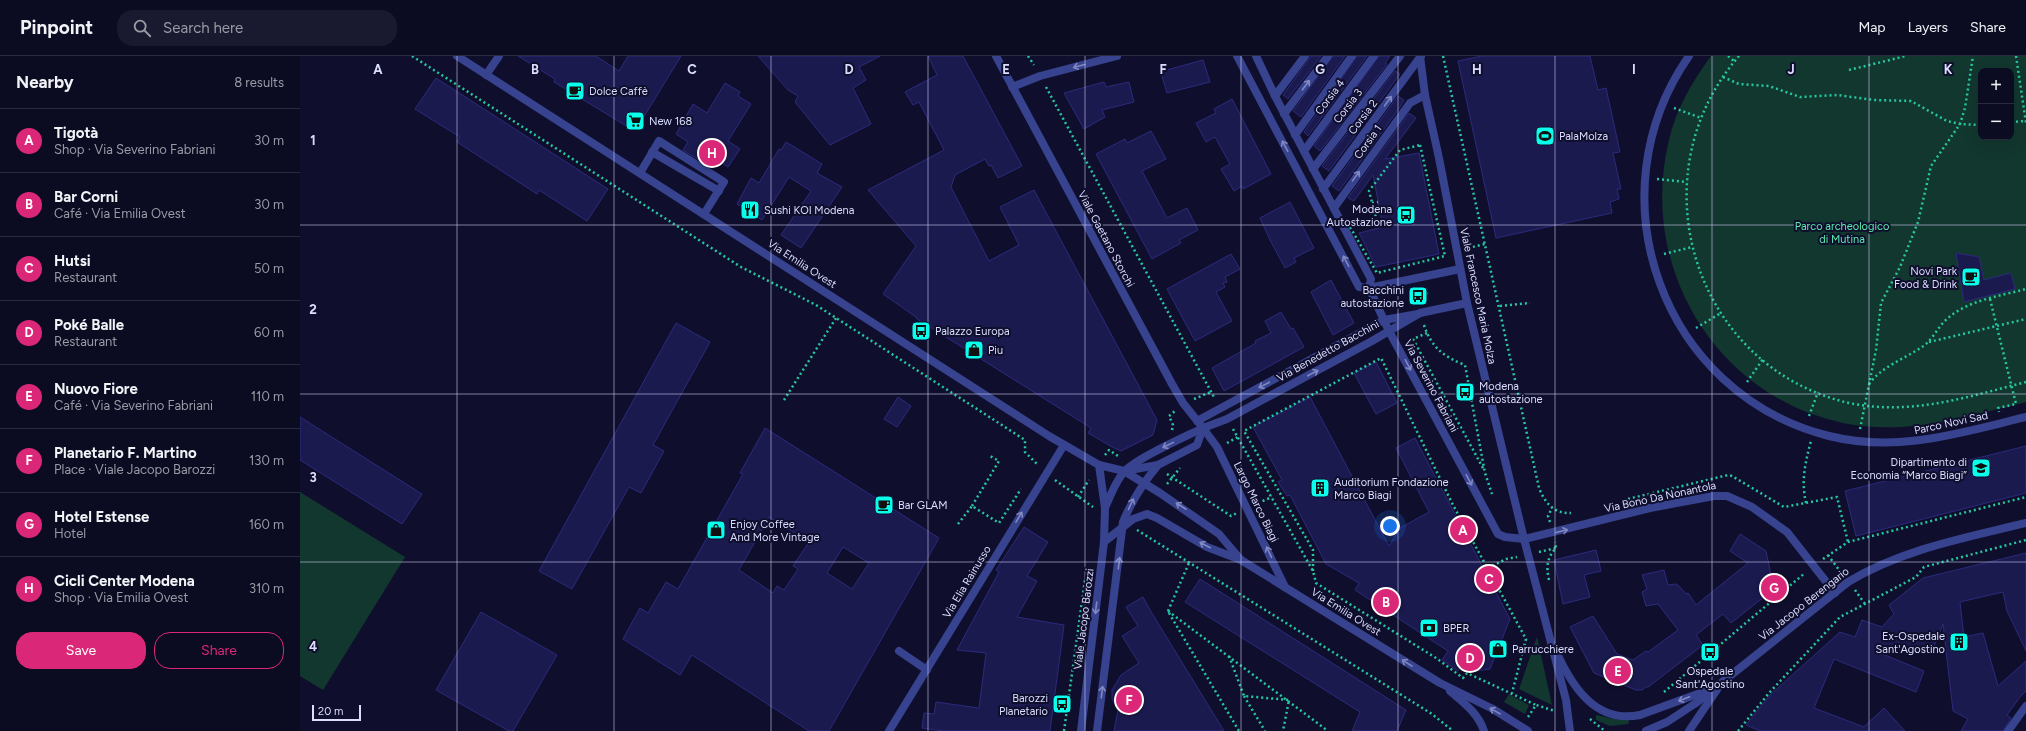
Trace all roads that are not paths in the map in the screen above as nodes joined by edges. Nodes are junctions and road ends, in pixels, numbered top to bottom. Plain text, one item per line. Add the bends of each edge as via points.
1 (457, 56) edge
2 (499, 56) edge
3 (996, 56) edge
4 (1117, 56) edge
5 (1237, 56) edge
6 (1256, 56) edge
7 (1305, 56) edge
8 (1328, 56) edge
9 (1352, 56) edge
10 (1374, 56) edge
11 (1400, 56) edge
12 (1689, 56) edge
13 (1421, 57) edge
14 (486, 75) junction
15 (1012, 87) junction
16 (1425, 95) junction
17 (1275, 96) junction
18 (1284, 114) junction
19 (1295, 135) junction
20 (1304, 151) junction
21 (652, 152) junction
22 (1313, 169) junction
23 (640, 173) junction
24 (1323, 189) junction
25 (719, 191) junction
26 (1334, 208) junction
27 (704, 214) junction
28 (1460, 269) junction
29 (1369, 288) junction
30 (1467, 303) junction
31 (1420, 313) junction
32 (1384, 320) junction
33 (1389, 331) junction
34 (2026, 417) edge
35 (1197, 421) junction
36 (1203, 428) junction
37 (1064, 445) junction
38 (1099, 465) junction
39 (1158, 465) junction
40 (1124, 471) junction
41 (1144, 482) junction
42 (1105, 512) junction
43 (2026, 523) edge
44 (1125, 525) junction
45 (1524, 539) junction
46 (1104, 542) junction
47 (1241, 560) junction
48 (1285, 587) junction
49 (1835, 593) junction
50 (1550, 639) junction
51 (899, 651) dead end
52 (927, 670) junction
53 (1440, 683) junction
54 (1720, 685) junction
55 (2026, 706) edge
56 (1525, 729) edge
57 (889, 731) edge
58 (1081, 731) edge
59 (1097, 731) edge
60 (1484, 731) edge
61 (1570, 731) edge
62 (1646, 731) edge
63 (1689, 731) edge
64 (2008, 731) edge

1 - 14 street, Via Emilia Ovest
2 - 14 street
3 - 15 street, Viale Gaetano Storchi
4 -> 15 street via 1040,76
29 -> 5 street, Via Severino Fabriani via 1359,286
6 - 17 street
7 - 17 street
18 -> 8 street
9 - 19 street
10 - 20 street, Corsia 4
11 - 22 street, Corsia 3
12 - 34 street, Parco Novi Sad via 1670,86 1653,131 1644,178 1645,226 1651,258 1663,295 1685,334 1703,358 1739,392 1781,419 1814,431 1858,441 1904,443 1931,440
13 - 16 street, Viale Francesco Maria Molza
24 -> 13 street, Corsia 2
14 - 23 street, Via Emilia Ovest
15 - 35 street, Viale Gaetano Storchi via 1184,404
26 -> 16 street, Corsia 1 via 1410,104
16 - 28 street, Viale Francesco Maria Molza
17 - 18 street
18 - 19 street
19 - 20 street
20 - 22 street
21 - 23 street
21 - 25 street
21 - 25 street via 659,141 724,182
22 - 24 street
23 - 27 street, Via Emilia Ovest
24 - 26 street
25 - 27 street
26 - 29 street via 1371,279
27 - 37 street, Via Emilia Ovest
28 - 29 street
28 - 30 street, Viale Francesco Maria Molza
29 - 32 street, Via Severino Fabriani
30 - 31 street, Via Benedetto Bacchini
30 - 45 street, Viale Francesco Maria Molza
31 - 32 street
31 - 33 street, Via Benedetto Bacchini
32 - 33 street, Via Severino Fabriani
32 -> 35 street
36 -> 33 street, Via Benedetto Bacchini via 1227,419
33 -> 45 street, Via Severino Fabriani via 1498,534
35 - 36 street, Viale Gaetano Storchi
36 - 39 street via 1197,445
36 -> 40 street, Via Benedetto Bacchini
48 -> 36 street, Largo Marco Biagi via 1217,447
37 - 38 street, Via Emilia Ovest
52 -> 37 street, Via Elia Rainusso
38 - 40 street, Via Emilia Ovest
38 - 42 street
39 - 40 street
39 - 41 street
40 - 41 street, Via Emilia Ovest
40 - 42 street via 1112,492
44 -> 41 street via 1123,522 1132,501
47 -> 41 street, Via Emilia Ovest via 1219,534
42 - 46 street, Viale Jacopo Barozzi
43 - 49 street, Via Jacopo Berengario via 1910,553 1869,570
44 - 46 street
47 -> 44 street, Via Emilia Ovest via 1207,547 1147,514
59 -> 44 street
45 -> 49 street, Via Bono Da Nonantola via 1650,508 1720,495 1738,500 1787,532
45 - 50 street
46 -> 58 street, Viale Jacopo Barozzi
47 - 48 street, Via Emilia Ovest
53 -> 48 street, Via Emilia Ovest
49 - 54 street, Via Jacopo Berengario
54 -> 50 street, Via Jacopo Berengario via 1640,715 1616,715 1595,706 1576,689
50 - 61 street via 1566,700
51 - 52 street
52 - 57 street, Via Elia Rainusso
56 -> 53 street
53 - 60 street via 1473,711
54 - 62 street, Via Jacopo Berengario via 1682,713
54 - 63 street
55 - 64 street

